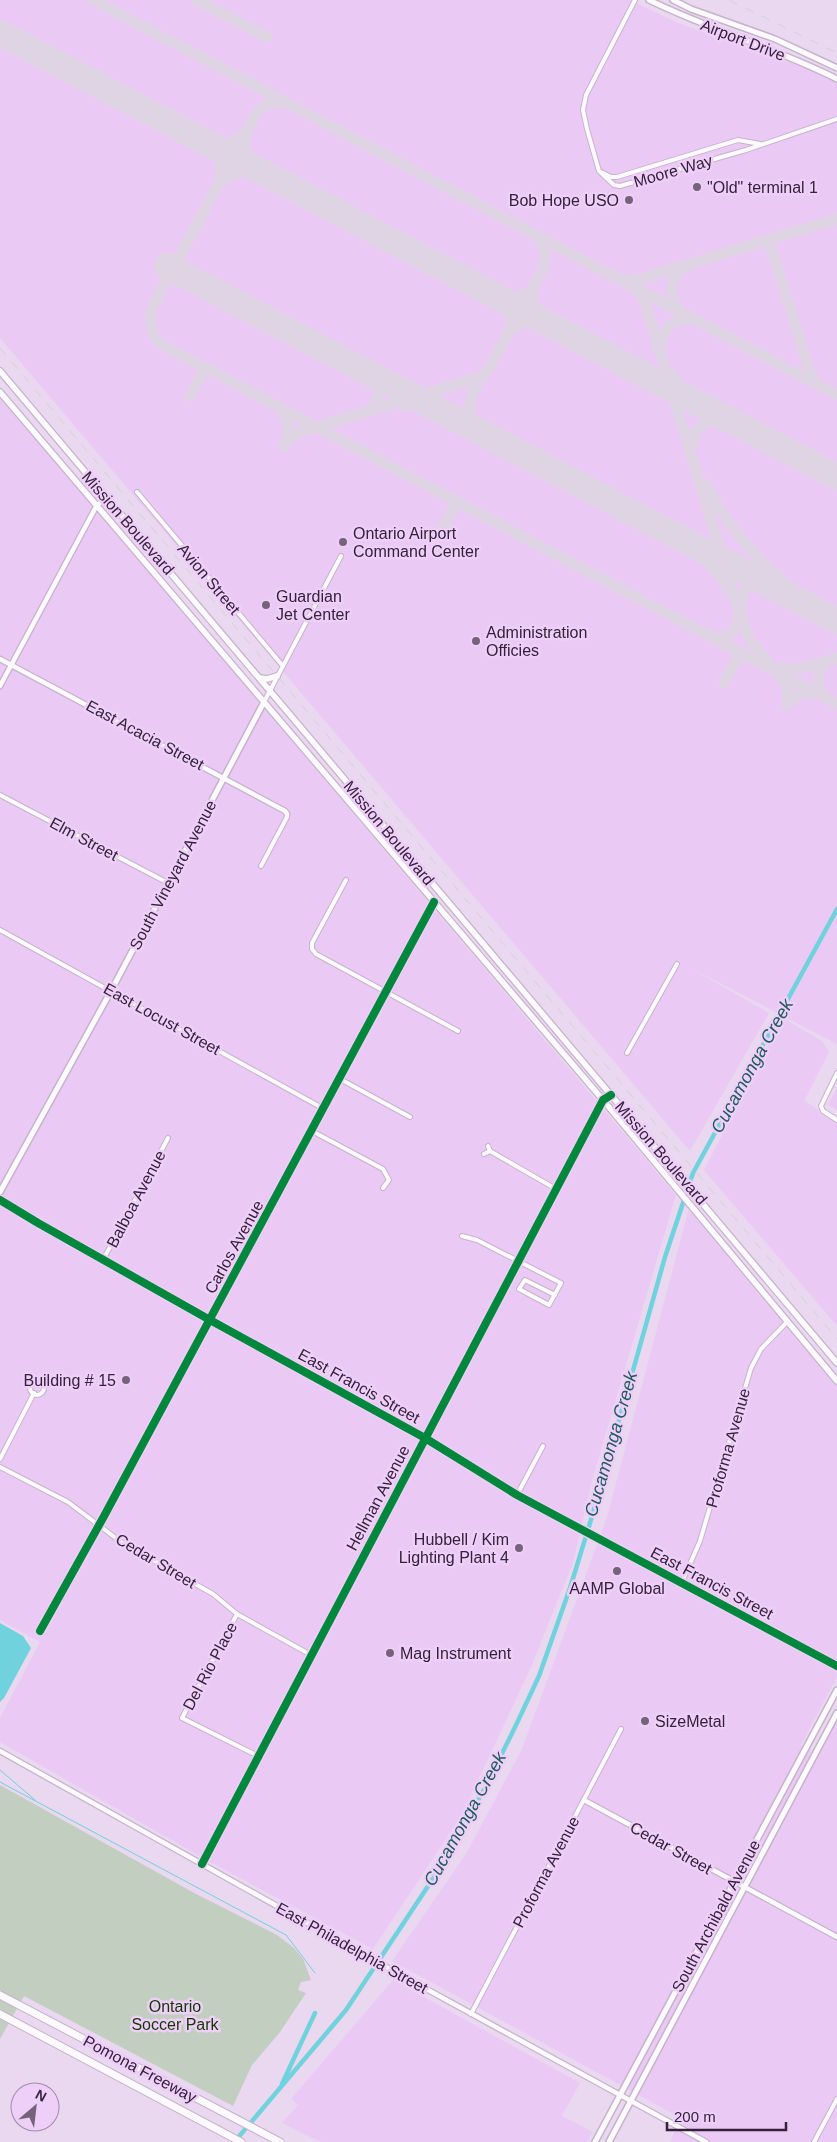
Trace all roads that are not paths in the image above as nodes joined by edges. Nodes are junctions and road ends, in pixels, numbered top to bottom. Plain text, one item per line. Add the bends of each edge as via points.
1 (635, 0) edge
2 (649, 0) edge
3 (673, 0) edge
4 (837, 68) edge
5 (837, 79) edge
6 (837, 119) edge
7 (760, 144) junction
8 (599, 171) junction
9 (0, 371) edge
10 (0, 392) edge
11 (137, 492) dead end
12 (106, 498) junction
13 (97, 505) junction
14 (341, 556) dead end
15 (0, 659) edge
16 (11, 665) junction
17 (282, 666) junction
18 (257, 676) junction
19 (277, 676) junction
20 (0, 686) edge
21 (270, 690) junction
22 (264, 702) junction
23 (226, 778) junction
24 (0, 795) edge
25 (287, 814) joint
26 (261, 866) dead end
27 (346, 880) dead end
28 (169, 884) junction
29 (434, 902) junction
30 (1, 932) edge
31 (677, 964) dead end
32 (111, 991) junction
33 (387, 991) junction
34 (458, 1031) dead end
35 (627, 1054) dead end
36 (837, 1073) edge
37 (340, 1079) junction
38 (611, 1095) junction
39 (603, 1100) junction
40 (324, 1109) junction
41 (410, 1117) dead end
42 (837, 1120) edge
43 (312, 1131) junction
44 (168, 1138) dead end
45 (488, 1146) dead end
46 (490, 1152) junction
47 (484, 1154) dead end
48 (382, 1188) dead end
49 (556, 1189) junction
50 (0, 1192) edge
51 (0, 1200) edge
52 (462, 1236) dead end
53 (103, 1260) junction
54 (518, 1262) junction
55 (554, 1295) junction
56 (210, 1320) junction
57 (787, 1322) junction
58 (837, 1363) edge
59 (837, 1381) edge
60 (34, 1393) dead end
61 (425, 1438) junction
62 (543, 1446) dead end
63 (0, 1459) edge
64 (0, 1468) edge
65 (517, 1495) junction
66 (99, 1525) junction
67 (682, 1582) junction
68 (237, 1614) junction
69 (40, 1631) dead end
70 (311, 1655) junction
71 (837, 1666) edge
72 (837, 1690) edge
73 (837, 1713) edge
74 (621, 1729) dead end
75 (0, 1751) edge
76 (258, 1756) junction
77 (584, 1800) junction
78 (202, 1864) junction
79 (736, 1882) junction
80 (745, 1886) junction
81 (837, 1936) edge
82 (0, 1996) edge
83 (0, 2014) edge
84 (471, 2014) junction
85 (620, 2095) junction
86 (837, 2099) edge
87 (631, 2101) junction
88 (241, 2142) edge
89 (281, 2142) edge
90 (595, 2142) edge
91 (610, 2142) edge
92 (706, 2142) edge
93 (814, 2142) edge

1 - 8 street via 586,94 587,129
2 - 5 main road, Airport Drive
3 - 4 main road, Airport Drive via 774,39
6 - 7 street, Moore Way
7 - 8 street via 738,140 617,177
7 - 8 street, Moore Way via 620,186 614,185
9 - 12 main road, Mission Boulevard
10 - 13 main road, Mission Boulevard
11 - 17 street, Avion Street
12 - 13 street
12 - 18 main road, Mission Boulevard
13 - 16 street
13 - 22 main road, Mission Boulevard
14 - 17 street, South Vineyard Avenue
15 - 16 street, East Acacia Street
16 - 20 street
16 - 23 street, East Acacia Street
17 - 19 street, South Vineyard Avenue
18 - 19 main road via 264,679
18 - 21 main road, Mission Boulevard
19 - 21 street, South Vineyard Avenue
21 - 22 street, South Vineyard Avenue
21 - 38 main road, Mission Boulevard
22 - 23 main road, South Vineyard Avenue
22 - 29 main road, Mission Boulevard
23 - 25 street, East Acacia Street
23 - 28 main road, South Vineyard Avenue
24 - 28 street, Elm Street
25 - 26 street
27 - 33 street via 312,943 312,949
28 - 32 main road, South Vineyard Avenue
29 - 33 street, Carlos Avenue
29 - 39 main road, Mission Boulevard
30 - 32 street, East Locust Street
31 - 35 street
32 - 40 street, East Locust Street
32 - 50 main road, South Vineyard Avenue
33 - 34 street
33 - 37 street, Carlos Avenue
36 - 42 street via 821,1103 821,1108
37 - 40 street, Carlos Avenue
37 - 41 street
38 - 39 street
38 - 58 main road, Mission Boulevard
39 - 49 street, Hellman Avenue
39 - 57 main road, Mission Boulevard
40 - 43 street, Carlos Avenue
43 - 48 street via 383,1169 389,1180
43 - 56 street, Carlos Avenue
44 - 53 street, Balboa Avenue
45 - 46 street
46 - 47 street
46 - 49 street
49 - 54 street, Hellman Avenue
51 - 53 street, East Francis Street
52 - 54 street via 477,1240
53 - 56 street, East Francis Street
54 - 55 street via 561,1283
54 - 61 street, Hellman Avenue
55 - 55 street via 549,1304 519,1289 525,1280
56 - 61 street, East Francis Street
56 - 66 street, Carlos Avenue
57 - 59 main road, Mission Boulevard
57 - 67 street, Proforma Avenue via 760,1349 751,1368 700,1541
60 - 63 street
61 - 65 street, East Francis Street
61 - 70 street, Hellman Avenue
62 - 65 street
64 - 66 street, Cedar Street via 68,1502
65 - 67 street, East Francis Street
66 - 68 street, Cedar Street via 121,1542 213,1594
66 - 69 street, Carlos Avenue
67 - 71 street, East Francis Street
68 - 70 street, Cedar Street
68 - 76 street, Del Rio Place via 182,1718
70 - 76 street, Hellman Avenue
72 - 79 main road, South Archibald Avenue
73 - 80 main road, South Archibald Avenue
74 - 77 street, Proforma Avenue
75 - 78 street, East Philadelphia Street
76 - 78 street, Hellman Avenue
77 - 79 street, Cedar Street
77 - 84 street, Proforma Avenue
78 - 84 street, East Philadelphia Street
79 - 80 street, Cedar Street
79 - 85 main road, South Archibald Avenue
80 - 81 street, Cedar Street
80 - 87 main road, South Archibald Avenue
82 - 89 highway, Pomona Freeway
83 - 88 highway, Pomona Freeway
84 - 85 street, East Philadelphia Street
85 - 87 street, East Philadelphia Street
85 - 90 main road, South Archibald Avenue
86 - 93 street
87 - 91 main road, South Archibald Avenue
87 - 92 street, East Philadelphia Street

